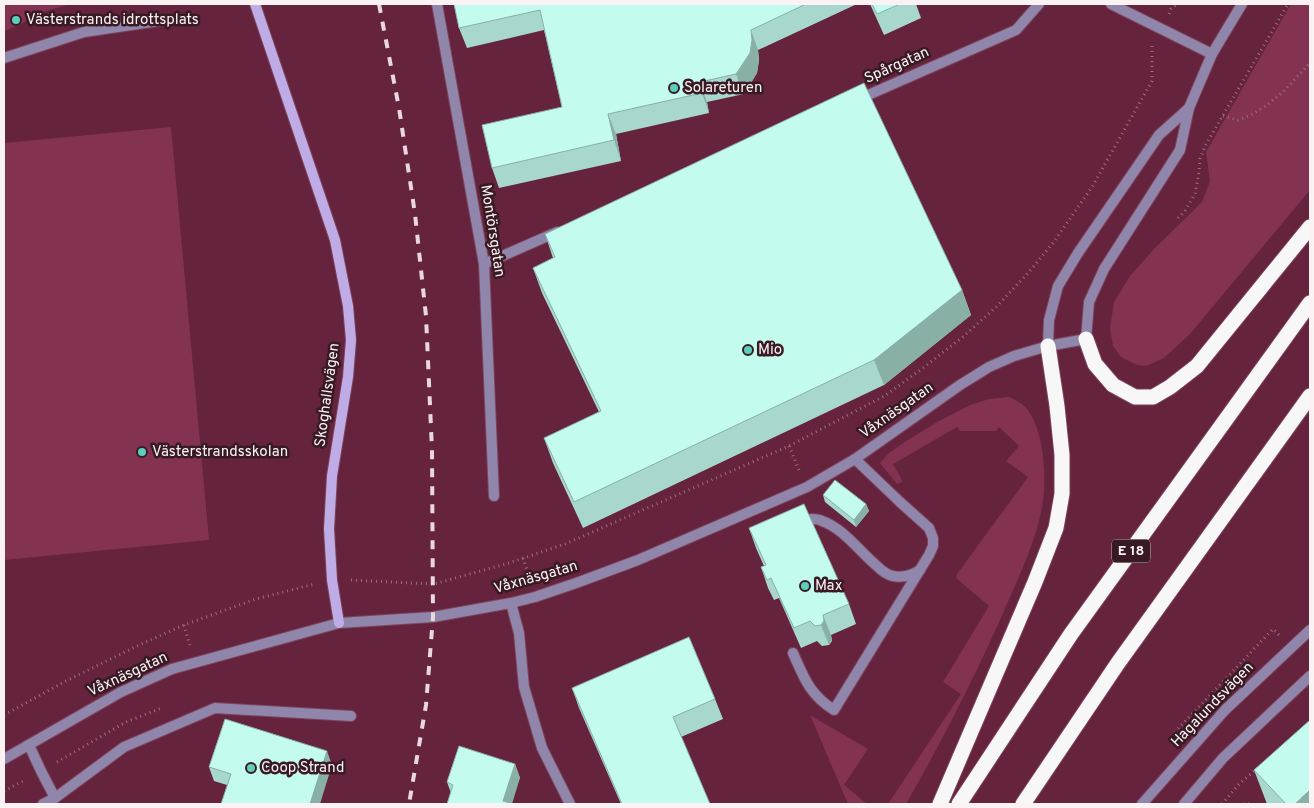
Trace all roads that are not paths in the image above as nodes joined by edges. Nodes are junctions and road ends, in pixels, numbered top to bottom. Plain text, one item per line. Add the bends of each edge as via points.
1 (255, 4) edge
2 (437, 4) edge
3 (1039, 4) edge
4 (1242, 4) edge
5 (1115, 5) edge
6 (165, 20) dead end
7 (1212, 54) junction
8 (4, 58) edge
9 (854, 101) edge
10 (1189, 108) junction
11 (1310, 227) edge
12 (565, 228) edge
13 (484, 264) junction
14 (1310, 303) edge
15 (1086, 339) junction
16 (1048, 346) junction
17 (1310, 396) edge
18 (855, 459) junction
19 (494, 496) dead end
20 (810, 519) edge
21 (920, 570) junction
22 (510, 603) junction
23 (339, 623) junction
24 (1310, 630) edge
25 (792, 653) dead end
26 (1310, 676) edge
27 (351, 716) dead end
28 (29, 745) junction
29 (4, 759) edge
30 (55, 798) junction
31 (44, 804) edge
32 (570, 804) edge
33 (940, 804) edge
34 (959, 804) edge
35 (1023, 804) edge
36 (1142, 804) edge
37 (1184, 804) edge

1 - 23 main road, Skoghallsvägen via 335,240 348,306 351,340 348,377 332,476 328,529
2 - 13 street, Montörsgatan
3 - 9 street, Spårgatan via 1016,30
4 - 7 street
5 - 7 street
6 - 8 street via 84,32
7 - 10 street
10 - 15 street via 1180,150 1096,286 1089,302
10 - 16 street via 1159,135 1058,286 1049,320
11 - 15 highway via 1197,366 1153,397 1136,398 1113,385 1095,364
12 - 13 street
13 - 19 street, Montörsgatan
14 - 34 highway, E 18 via 1071,634
15 - 16 street, Våxnäsgatan
16 - 18 street, Våxnäsgatan via 989,367
16 - 33 highway via 1062,455 1062,494 1056,528
17 - 35 highway via 1118,663
18 - 21 street via 929,528 933,546
18 - 22 street, Våxnäsgatan via 806,487 678,543 604,573
20 - 21 street via 821,520 839,531 870,561 893,576 911,575
21 - 25 street via 834,710 816,697
22 - 23 street, Våxnäsgatan via 433,617
22 - 32 street via 518,633 524,687 542,748
23 - 28 street, Våxnäsgatan via 172,669 121,692
24 - 36 street, Hagalundsvägen via 1225,710
26 - 37 street via 1223,758
27 - 30 street via 215,708 124,747
28 - 29 street, Våxnäsgatan
28 - 30 street
30 - 31 street

